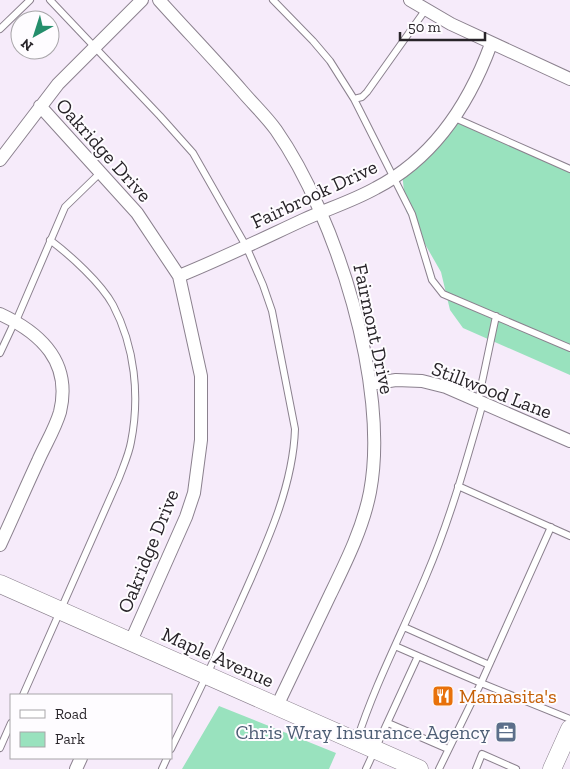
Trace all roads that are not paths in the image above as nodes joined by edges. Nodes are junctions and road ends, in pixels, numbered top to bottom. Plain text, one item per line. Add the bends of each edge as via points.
1 (30, 0) edge
2 (50, 0) edge
3 (142, 0) edge
4 (159, 0) edge
5 (273, 0) edge
6 (410, 0) edge
7 (426, 9) junction
8 (0, 29) edge
9 (491, 44) junction
10 (94, 47) junction
11 (570, 79) edge
12 (354, 99) junction
13 (40, 106) junction
14 (455, 118) junction
15 (0, 160) edge
16 (570, 170) edge
17 (100, 173) junction
18 (393, 178) junction
19 (321, 212) junction
20 (50, 240) junction
21 (246, 246) junction
22 (178, 276) junction
23 (0, 314) edge
24 (496, 316) junction
25 (15, 321) junction
26 (570, 348) edge
27 (0, 353) edge
28 (370, 384) junction
29 (481, 402) junction
30 (570, 441) edge
31 (458, 486) junction
32 (551, 528) junction
33 (570, 536) edge
34 (0, 545) edge
35 (0, 584) edge
36 (61, 610) junction
37 (404, 627) junction
38 (131, 642) junction
39 (395, 646) junction
40 (418, 656) junction
41 (488, 664) junction
42 (207, 675) junction
43 (481, 682) junction
44 (23, 694) edge
45 (277, 706) junction
46 (570, 719) edge
47 (388, 723) junction
48 (10, 724) edge
49 (570, 729) edge
50 (356, 741) junction
51 (172, 746) edge
52 (0, 748) edge
53 (448, 748) junction
54 (375, 749) junction
55 (400, 765) edge
56 (366, 769) edge
57 (419, 769) edge
58 (439, 769) edge
59 (476, 769) edge
60 (516, 769) edge
61 (552, 769) edge

1 - 8 lane
2 - 10 lane
3 - 10 street
4 - 19 street, Fairmont Drive via 275,128
5 - 12 lane via 330,61
6 - 7 street
7 - 9 street
7 - 12 lane via 367,92
9 - 11 street
9 - 14 street, Fairbrook Drive via 472,90
10 - 13 street
10 - 21 lane via 193,153
12 - 18 lane
13 - 15 street
13 - 17 street, Oakridge Drive
14 - 16 lane
14 - 18 street, Fairbrook Drive via 431,147
17 - 20 lane via 65,207
17 - 22 street, Oakridge Drive via 137,213
18 - 19 street, Fairbrook Drive
18 - 24 lane via 412,214 438,290
19 - 21 street, Fairbrook Drive
19 - 28 street, Fairmont Drive via 349,288
20 - 25 lane
20 - 36 lane via 65,251 112,304 135,376 136,405 131,444
21 - 22 street, Fairbrook Drive
21 - 42 lane via 272,311 295,428 294,444 275,520
22 - 38 street, Oakridge Drive via 200,376 202,408 198,471 186,518
23 - 25 street
24 - 26 lane
24 - 29 lane
25 - 27 lane
25 - 34 street via 38,336 54,358 62,384 62,398 55,424
28 - 29 street, Stillwood Lane via 422,380
28 - 45 street, Fairmont Drive via 376,454 362,522
29 - 30 street, Stillwood Lane
29 - 31 lane
31 - 32 lane
31 - 37 lane via 451,513
32 - 33 lane
32 - 41 lane
35 - 36 main road, Maple Avenue
36 - 38 main road, Maple Avenue
36 - 44 lane
37 - 39 lane
37 - 41 lane
38 - 42 main road, Maple Avenue
39 - 40 lane
39 - 50 lane
40 - 43 lane
40 - 47 lane
41 - 43 lane
42 - 45 main road, Maple Avenue
42 - 51 lane
43 - 46 lane
43 - 53 lane
45 - 50 main road, Maple Avenue
47 - 53 lane
47 - 54 lane
48 - 52 lane
49 - 61 main road
50 - 54 main road, Maple Avenue
53 - 58 lane
54 - 55 main road, Maple Avenue
54 - 56 lane
55 - 57 main road, Maple Avenue
59 - 60 lane via 482,754

